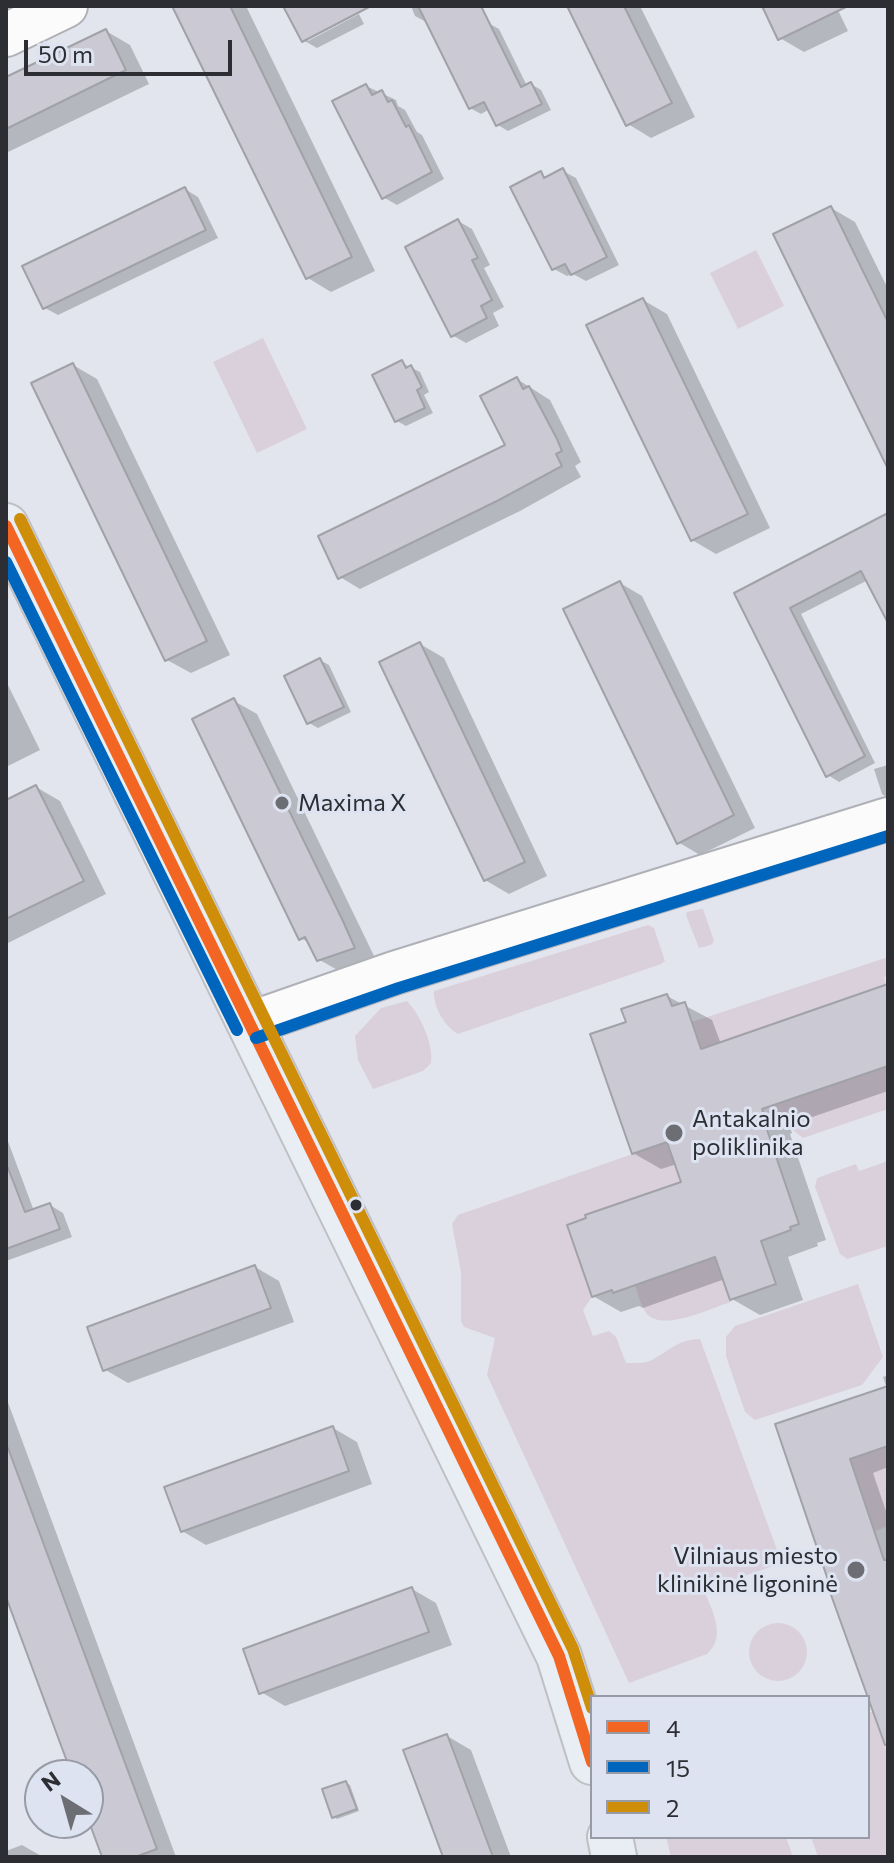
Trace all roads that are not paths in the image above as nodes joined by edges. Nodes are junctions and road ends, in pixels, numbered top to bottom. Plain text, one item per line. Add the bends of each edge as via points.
1 (66, 6) edge
2 (6, 35) edge
3 (6, 526) edge
4 (888, 819) edge
5 (251, 1023) junction
6 (590, 1756) edge

1 - 2 street
3 - 5 main road
4 - 5 street via 401,970
5 - 6 main road via 559,1656

